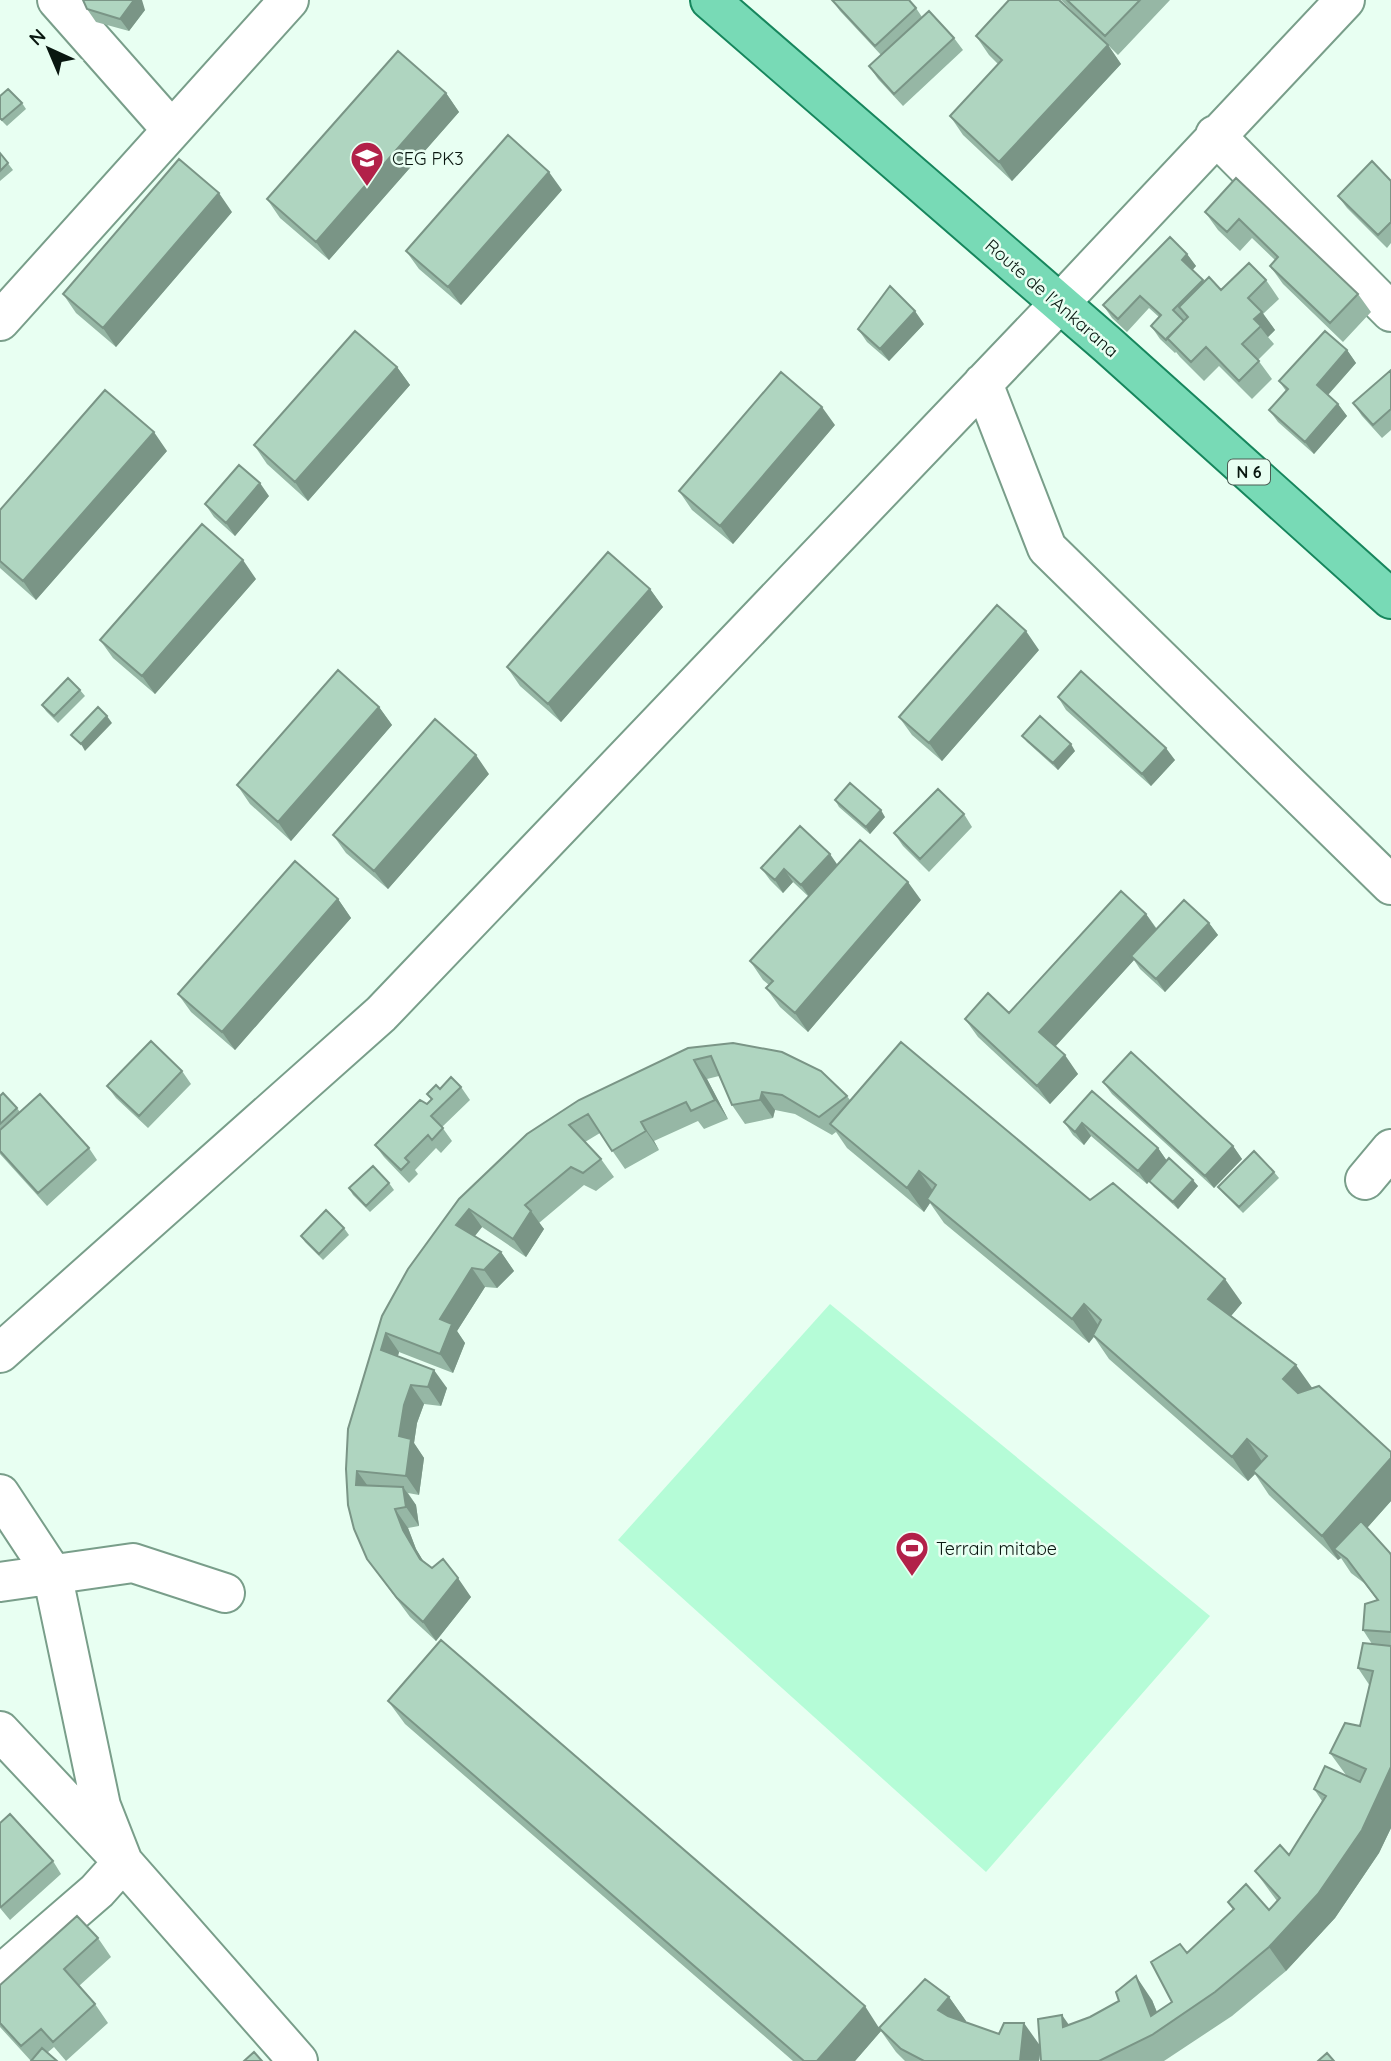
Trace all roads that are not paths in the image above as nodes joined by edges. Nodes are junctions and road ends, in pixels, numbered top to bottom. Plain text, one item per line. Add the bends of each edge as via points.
1 (57, 0) edge
2 (289, 0) edge
3 (710, 0) edge
4 (1345, 0) edge
5 (171, 130) junction
6 (1215, 135) junction
7 (6, 301) edge
8 (1060, 303) junction
9 (1391, 312) edge
10 (983, 383) junction
11 (1391, 598) edge
12 (1391, 886) edge
13 (1391, 1149) edge
14 (1365, 1180) dead end
15 (0, 1353) edge
16 (0, 1494) edge
17 (52, 1573) junction
18 (0, 1582) edge
19 (225, 1593) dead end
20 (0, 1731) edge
21 (123, 1862) junction
22 (0, 1975) edge
23 (298, 2061) edge

1 - 5 street
2 - 5 street
3 - 8 main road, Route de l'Ankarana / N 6
4 - 6 street
5 - 7 street
6 - 8 street
6 - 9 street
8 - 10 street
8 - 11 main road, Route de l'Ankarana / N 6
10 - 12 street via 1048,548
10 - 15 street via 381,1014
13 - 14 street
16 - 17 street
17 - 18 street
17 - 19 street via 133,1563
17 - 21 street via 101,1806
20 - 21 street
21 - 22 street via 97,1891
21 - 23 street

